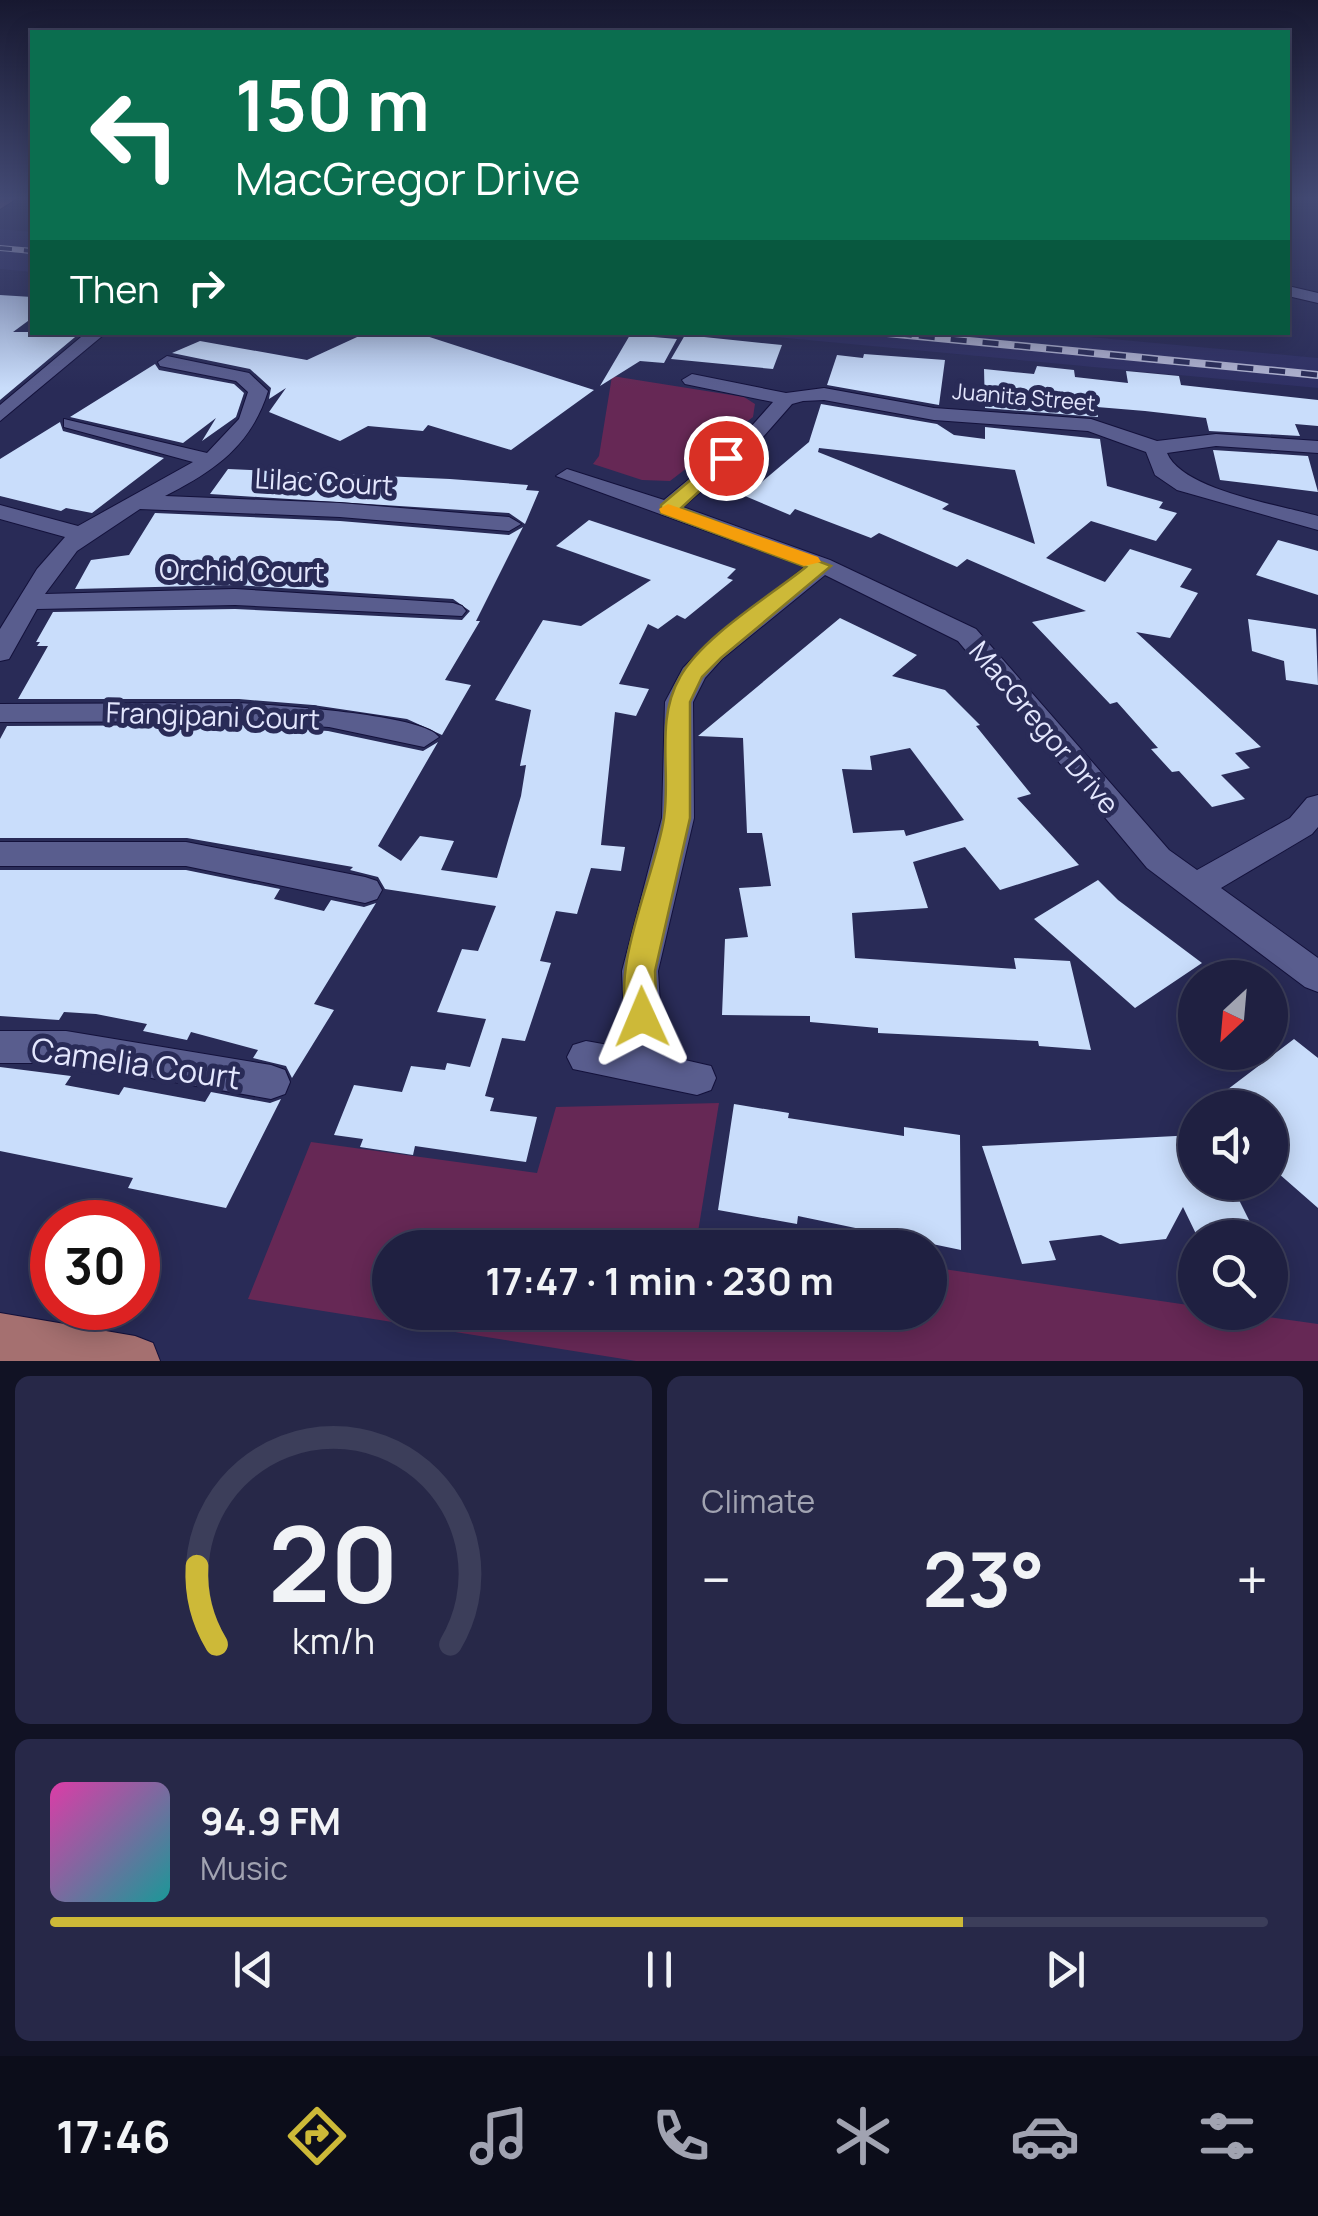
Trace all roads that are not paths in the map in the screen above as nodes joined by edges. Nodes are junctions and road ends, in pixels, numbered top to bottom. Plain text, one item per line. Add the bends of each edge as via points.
1 (1290, 291) edge
2 (1318, 298) edge
3 (94, 335) edge
4 (167, 362) dead end
5 (692, 380) dead end
6 (784, 400) junction
7 (0, 415) edge
8 (71, 423) dead end
9 (1318, 447) edge
10 (1155, 448) junction
11 (209, 460) junction
12 (567, 476) dead end
13 (134, 502) junction
14 (668, 509) junction
15 (0, 512) edge
16 (1318, 523) edge
17 (509, 524) dead end
18 (82, 534) junction
19 (821, 566) junction
20 (29, 602) junction
21 (453, 612) dead end
22 (0, 654) edge
23 (0, 713) edge
24 (424, 737) dead end
25 (1318, 806) edge
26 (0, 854) edge
27 (1195, 886) junction
28 (364, 890) dead end
29 (1318, 977) edge
30 (0, 1047) edge
31 (586, 1057) dead end
32 (645, 1066) junction
33 (697, 1078) dead end
34 (271, 1082) dead end
35 (0, 1338) edge
36 (135, 1361) edge

1 - 2 street
3 - 7 street
4 - 11 street via 242,377 258,391 254,416 237,444
5 - 6 street, Juanita Street
6 - 10 street, Juanita Street via 824,394 934,414 1092,425
6 - 14 street
8 - 11 street
9 - 10 street, Juanita Street via 1216,440
10 - 16 street via 1163,470 1185,486
11 - 13 street
12 - 14 street, MacGregor Drive
13 - 17 street, Lilac Court
13 - 18 street
14 - 19 street, MacGregor Drive
15 - 18 street
18 - 20 street
19 - 27 street, MacGregor Drive via 968,635 1158,859
19 - 32 street via 713,653 678,702 678,818 640,971
20 - 21 street, Orchid Court via 236,597
20 - 22 street
23 - 24 street, Frangipani Court via 239,712 329,718
25 - 27 street via 1302,826
26 - 28 street via 186,854
27 - 29 street, MacGregor Drive
30 - 34 street, Camelia Court via 66,1047
31 - 32 street
32 - 33 street
35 - 36 main road

